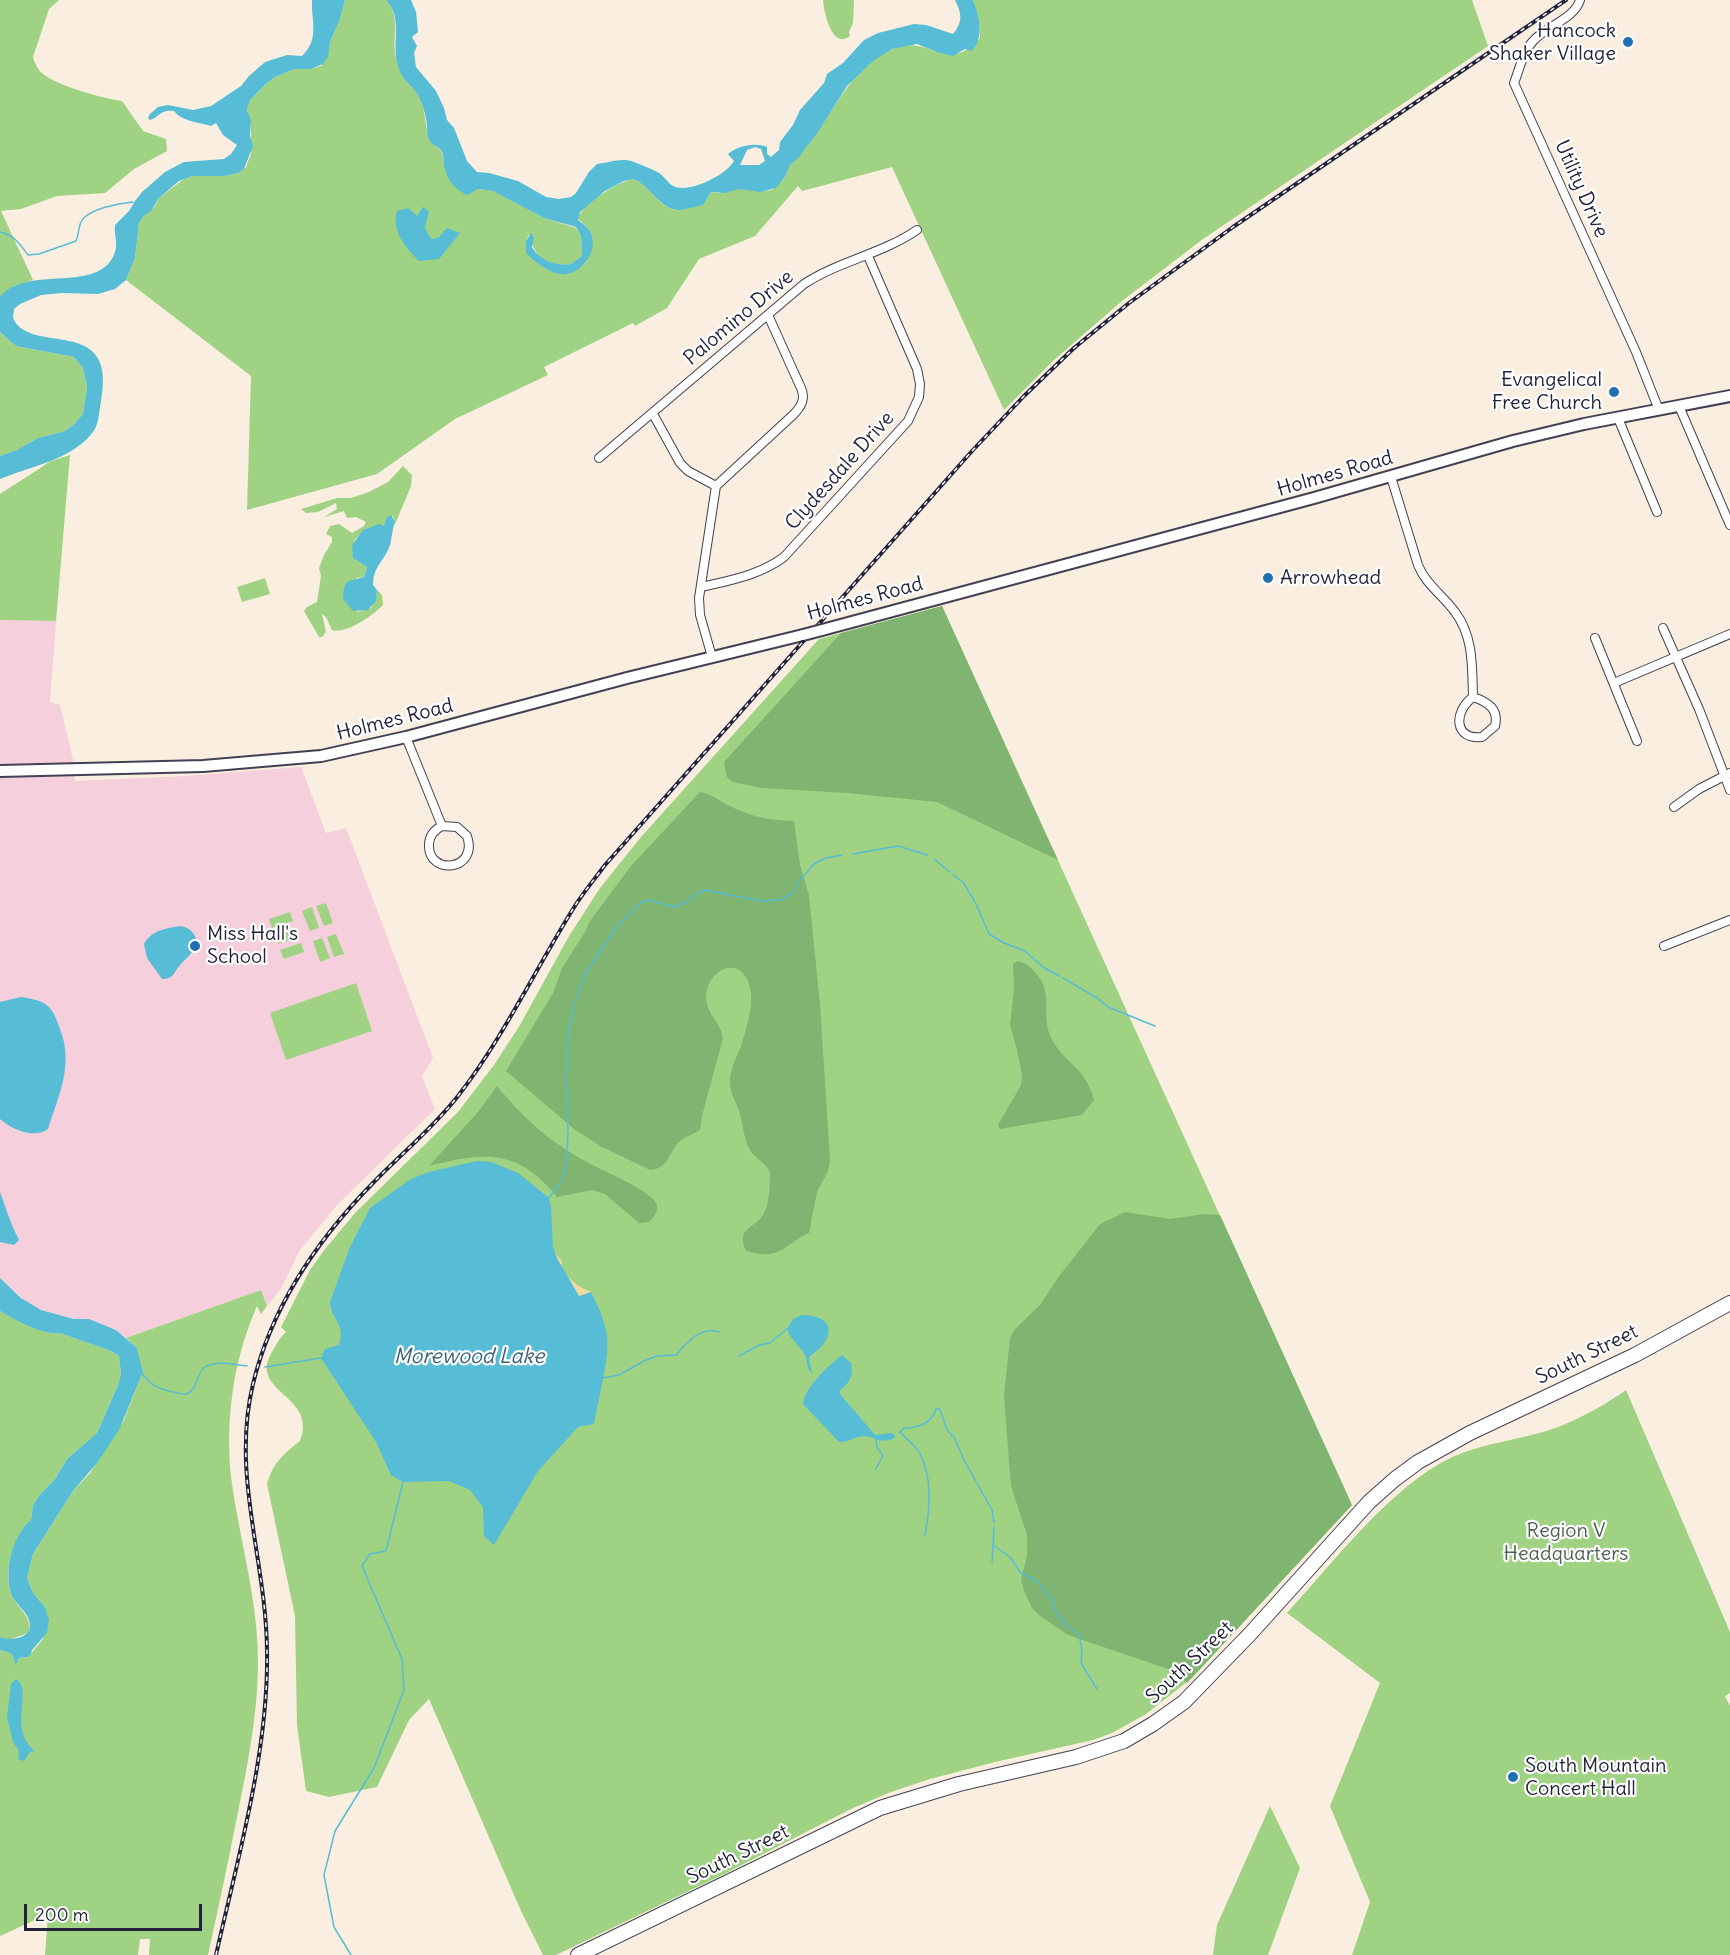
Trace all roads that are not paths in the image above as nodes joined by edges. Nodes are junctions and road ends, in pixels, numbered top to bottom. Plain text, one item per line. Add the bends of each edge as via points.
1 (1580, 0) edge
2 (917, 230) dead end
3 (868, 256) junction
4 (768, 315) junction
5 (1730, 396) edge
6 (1679, 406) junction
7 (1659, 410) junction
8 (653, 414) junction
9 (1618, 418) junction
10 (599, 458) dead end
11 (1391, 477) junction
12 (716, 486) junction
13 (1657, 512) dead end
14 (1730, 525) edge
15 (702, 587) junction
16 (1663, 628) dead end
17 (1730, 634) edge
18 (1595, 638) dead end
19 (712, 657) junction
20 (1676, 658) junction
21 (1614, 683) junction
22 (1473, 697) junction
23 (406, 737) junction
24 (1637, 741) dead end
25 (0, 771) edge
26 (1727, 774) edge
27 (1730, 790) edge
28 (1674, 807) dead end
29 (442, 826) junction
30 (1730, 920) edge
31 (1664, 946) dead end
32 (1730, 1304) edge
33 (578, 1955) edge

1 - 7 street, Utility Drive via 1572,12 1532,42 1514,82
2 - 3 street, Palomino Drive
3 - 4 street, Palomino Drive via 808,282
3 - 15 street, Clydesdale Drive via 917,369 920,393 914,411 784,557 747,576
4 - 8 street, Palomino Drive
4 - 12 street via 804,395 803,401 793,416
5 - 6 street, Holmes Road
6 - 7 street, Holmes Road
6 - 14 street
7 - 9 street, Holmes Road
8 - 10 street, Palomino Drive
8 - 12 street via 680,463
9 - 11 street, Holmes Road via 1513,441
9 - 13 street
11 - 19 street, Holmes Road, bridge
11 - 22 street via 1423,578 1456,612 1468,638
12 - 15 street
15 - 19 street via 700,615
16 - 20 street
17 - 20 street
18 - 21 street
19 - 23 street, Holmes Road
20 - 21 street
20 - 26 street
21 - 24 street
22 - 22 street via 1460,712 1459,720 1465,733 1482,737 1495,726 1496,715 1490,704
23 - 25 street, Holmes Road via 321,756 256,762
23 - 29 street
26 - 27 street
26 - 28 street
29 - 29 street via 457,826 467,836 469,851 458,864 443,865 430,852 433,832
30 - 31 street
32 - 33 highway, South Street via 1418,1462 1369,1502 1184,1702 1124,1741 880,1808

